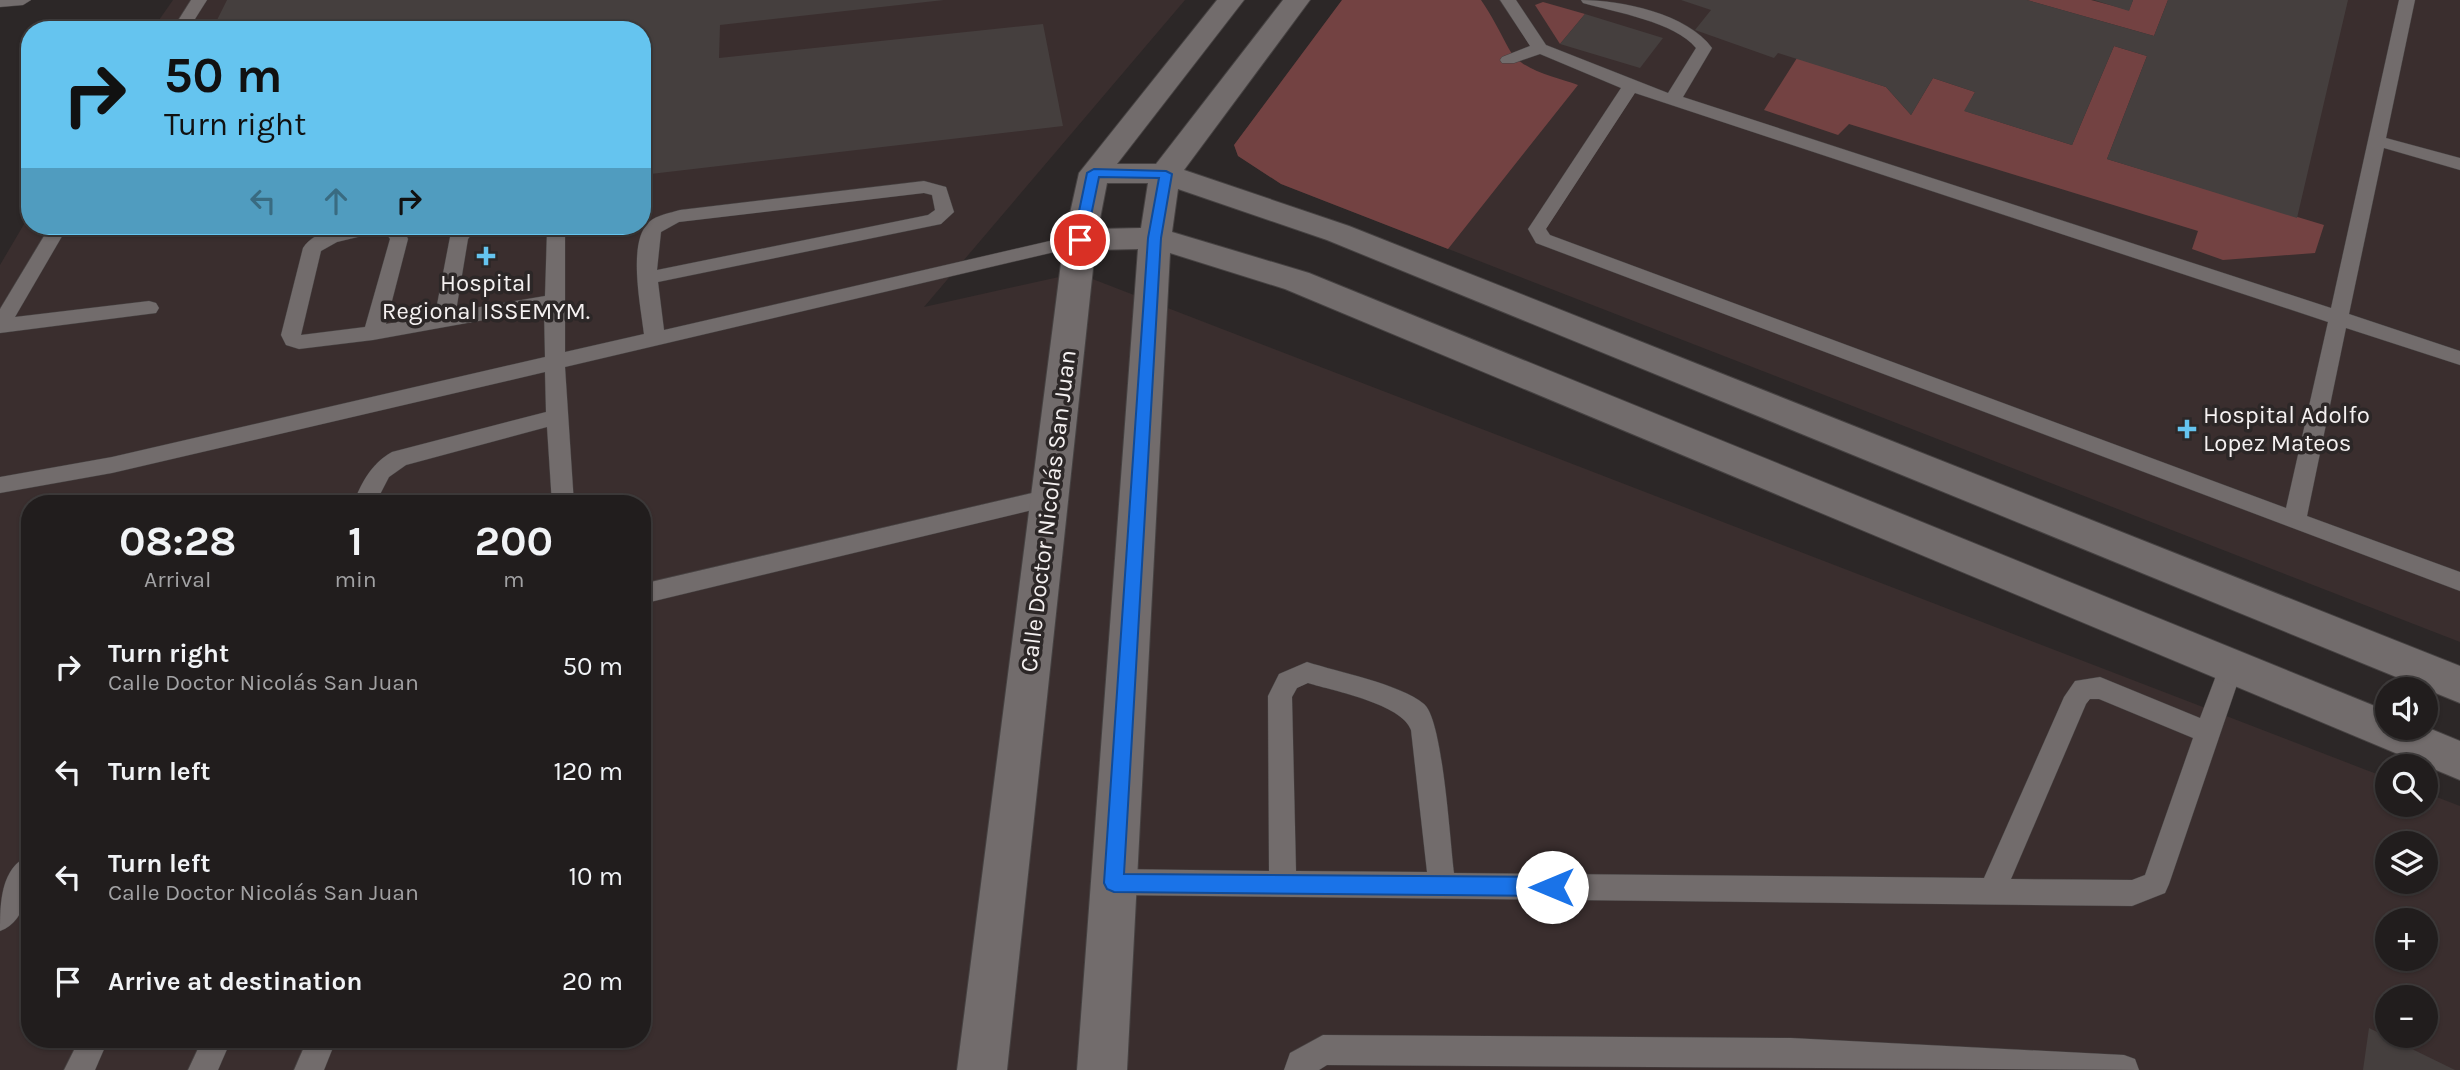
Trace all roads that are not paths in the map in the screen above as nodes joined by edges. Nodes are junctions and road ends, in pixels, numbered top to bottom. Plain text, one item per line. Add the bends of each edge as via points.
1 (23, 0) edge
2 (199, 0) edge
3 (1231, 0) edge
4 (1297, 0) edge
5 (1508, 0) edge
6 (1589, 0) edge
7 (2407, 0) edge
8 (0, 2) edge
9 (186, 21) edge
10 (1540, 48) junction
11 (1508, 60) dead end
12 (1631, 86) junction
13 (1673, 99) junction
14 (2378, 141) junction
15 (2460, 164) edge
16 (1094, 173) junction
17 (1166, 174) junction
18 (651, 231) edge
19 (55, 235) edge
20 (337, 235) edge
21 (397, 235) edge
22 (461, 235) edge
23 (556, 235) edge
24 (650, 235) edge
25 (1155, 238) junction
26 (1080, 240) junction
27 (648, 278) junction
28 (553, 301) junction
29 (149, 308) dead end
30 (2340, 319) junction
31 (444, 321) junction
32 (0, 326) edge
33 (373, 332) junction
34 (655, 339) junction
35 (2460, 358) edge
36 (555, 362) junction
37 (557, 417) junction
38 (0, 485) edge
39 (368, 495) edge
40 (562, 495) edge
41 (1049, 498) junction
42 (2295, 519) junction
43 (2460, 582) edge
44 (651, 592) edge
45 (2231, 667) junction
46 (2460, 685) edge
47 (2208, 733) junction
48 (2460, 761) edge
49 (21, 883) edge
50 (1114, 883) junction
51 (1283, 884) junction
52 (1442, 886) junction
53 (1992, 891) junction
54 (0, 918) edge
55 (90, 1048) edge
56 (213, 1048) edge
57 (319, 1048) edge
58 (79, 1070) edge
59 (203, 1070) edge
60 (309, 1070) edge
61 (982, 1070) edge
62 (1102, 1070) edge
63 (1299, 1070) edge
64 (2124, 1070) edge

1 - 8 lane
2 - 9 lane
3 - 16 street, Calle Doctor Nicolás San Juan
4 - 17 street
5 - 10 lane
6 - 13 lane via 1701,40 1704,48
7 - 14 lane
10 - 11 lane
10 - 12 lane
12 - 13 lane
12 - 42 lane via 1537,229 1543,239
13 - 30 lane
14 - 15 lane
14 - 30 lane
16 - 17 street
16 - 26 street, Calle Doctor Nicolás San Juan
17 - 25 street
17 - 46 street via 1338,233
18 - 27 lane via 680,216 924,187 940,191 945,212 934,220
19 - 32 lane
20 - 33 lane via 312,248 290,335 299,342
21 - 33 lane
22 - 31 lane
23 - 28 lane
24 - 27 lane
25 - 26 street
25 - 45 street via 1297,281
25 - 50 street
26 - 34 lane
26 - 41 street, Calle Doctor Nicolás San Juan
27 - 34 lane
28 - 31 lane
28 - 36 lane
29 - 32 lane
30 - 35 lane
30 - 42 lane
31 - 33 lane
34 - 36 lane
36 - 37 lane
36 - 38 lane via 112,465
37 - 39 lane via 400,458 385,465
37 - 40 lane
41 - 44 lane
41 - 61 street, Calle Doctor Nicolás San Juan
42 - 43 lane
45 - 47 lane
45 - 48 street
47 - 53 lane via 2155,884 2132,893
47 - 53 lane via 2100,688 2084,689 2076,697
49 - 54 lane
50 - 51 lane
50 - 62 street
51 - 52 lane
51 - 52 lane via 1280,696 1288,681 1307,672 1404,703 1418,714 1424,730
52 - 53 lane
55 - 58 lane
56 - 59 lane
57 - 60 lane
63 - 64 lane via 1323,1050 1791,1053

